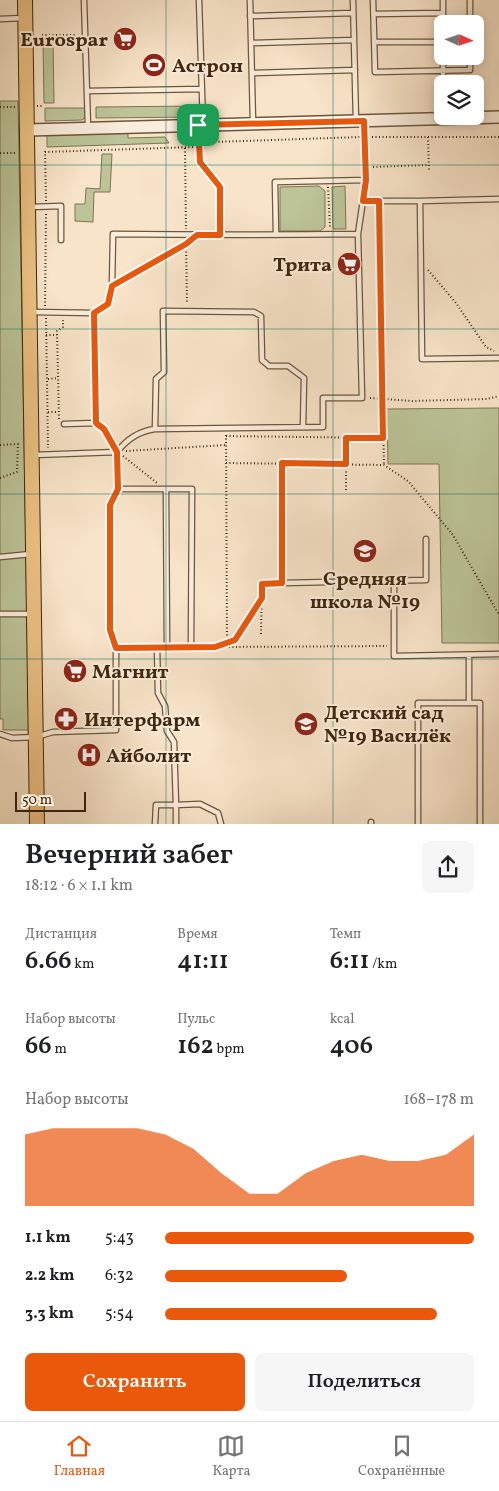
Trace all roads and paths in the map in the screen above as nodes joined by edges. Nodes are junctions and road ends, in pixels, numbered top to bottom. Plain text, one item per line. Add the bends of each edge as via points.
1 (26, 0) edge
2 (84, 0) edge
3 (199, 0) edge
4 (250, 0) edge
5 (353, 0) edge
6 (373, 0) edge
7 (443, 0) edge
8 (470, 0) edge
9 (443, 12) joint
10 (353, 13) junction
11 (374, 14) junction
12 (470, 15) edge
13 (250, 16) junction
14 (0, 18) edge
15 (26, 18) junction
16 (42, 35) dead end
17 (85, 35) junction
18 (354, 40) junction
19 (374, 42) junction
20 (434, 42) edge
21 (251, 43) junction
22 (443, 65) edge
23 (470, 65) edge
24 (354, 70) junction
25 (443, 71) junction
26 (252, 74) junction
27 (443, 75) edge
28 (202, 89) junction
29 (87, 91) junction
30 (434, 118) edge
31 (484, 118) edge
32 (499, 118) edge
33 (360, 121) junction
34 (253, 124) junction
35 (200, 125) junction
36 (88, 128) junction
37 (28, 130) junction
38 (365, 137) junction
39 (428, 137) junction
40 (499, 137) edge
41 (199, 147) junction
42 (428, 165) junction
43 (366, 167) junction
44 (429, 171) dead end
45 (366, 180) junction
46 (328, 181) junction
47 (499, 199) edge
48 (363, 201) junction
49 (379, 201) junction
50 (420, 201) junction
51 (46, 206) junction
52 (29, 207) junction
53 (330, 234) junction
54 (358, 234) junction
55 (197, 235) junction
56 (220, 235) junction
57 (276, 235) junction
58 (61, 240) dead end
59 (420, 261) junction
60 (112, 286) junction
61 (30, 312) junction
62 (45, 312) junction
63 (64, 312) junction
64 (94, 313) junction
65 (46, 335) junction
66 (57, 335) junction
67 (499, 353) edge
68 (499, 358) edge
69 (58, 378) junction
70 (46, 379) junction
71 (499, 396) edge
72 (362, 398) junction
73 (382, 399) junction
74 (47, 412) junction
75 (58, 412) junction
76 (96, 423) junction
77 (64, 424) joint
78 (303, 427) junction
79 (155, 428) junction
80 (226, 428) junction
81 (226, 436) junction
82 (346, 438) junction
83 (383, 438) junction
84 (0, 445) edge
85 (226, 446) junction
86 (48, 449) dead end
87 (117, 452) junction
88 (32, 455) junction
89 (226, 463) junction
90 (282, 463) junction
91 (346, 464) junction
92 (384, 465) junction
93 (0, 478) edge
94 (118, 489) junction
95 (166, 489) junction
96 (346, 490) dead end
97 (426, 539) dead end
98 (34, 554) junction
99 (0, 557) edge
100 (394, 580) junction
101 (282, 583) junction
102 (262, 598) junction
103 (0, 614) edge
104 (34, 614) junction
105 (499, 615) edge
106 (261, 634) dead end
107 (227, 642) junction
108 (394, 646) junction
109 (157, 647) junction
110 (167, 647) junction
111 (191, 647) junction
112 (215, 647) junction
113 (116, 648) junction
114 (499, 654) edge
115 (469, 655) junction
116 (469, 703) junction
117 (0, 734) edge
118 (36, 737) junction
119 (176, 805) junction
120 (37, 824) edge
121 (155, 824) edge
122 (176, 824) edge
123 (221, 824) edge
124 (418, 824) edge
125 (480, 824) edge

1 - 15 main road
2 - 17 lane
3 - 28 lane
4 - 13 lane
5 - 10 lane
6 - 11 lane
7 - 9 lane
8 - 12 lane
9 - 11 lane
10 - 13 lane
10 - 18 lane
11 - 19 lane
13 - 21 lane
14 - 15 lane
15 - 37 main road
16 - 17 path
17 - 29 lane
18 - 21 lane
18 - 24 lane
19 - 20 lane
19 - 25 lane via 375,72
21 - 26 lane
22 - 25 lane
23 - 25 lane via 470,70
24 - 26 lane
24 - 33 lane
25 - 27 lane
26 - 34 lane
28 - 29 lane
28 - 35 lane
29 - 36 lane
30 - 33 street
31 - 32 street
33 - 34 street
33 - 38 lane
34 - 35 street
35 - 36 street
35 - 41 lane
36 - 37 street
37 - 52 main road
38 - 39 path
38 - 41 path via 214,142
38 - 43 lane
39 - 40 path
39 - 42 path
41 - 51 path via 45,152
41 - 56 lane via 200,162 220,187
42 - 43 path
42 - 44 path
43 - 45 lane
45 - 46 lane
45 - 48 lane
46 - 53 path
46 - 57 lane via 275,182
47 - 50 lane
48 - 49 lane
48 - 54 lane
49 - 50 lane
49 - 73 path
50 - 59 lane
51 - 52 lane
51 - 58 lane via 61,206
51 - 62 path
52 - 61 main road
53 - 54 lane
53 - 57 lane
54 - 72 lane
55 - 56 lane
55 - 60 path
55 - 60 lane via 113,234
56 - 57 lane
59 - 67 path via 456,303 486,347
59 - 68 lane via 422,359
60 - 64 lane via 108,304
61 - 62 lane
61 - 88 main road
62 - 63 lane
62 - 65 path
63 - 64 lane
63 - 66 path via 63,327
64 - 76 lane
65 - 66 path
65 - 70 path
66 - 69 path
69 - 70 path
69 - 75 path
70 - 74 path
71 - 73 path via 487,400
72 - 73 path
72 - 78 lane via 323,398 322,427
73 - 83 path
74 - 75 path
74 - 86 path
75 - 77 path via 58,418
76 - 77 lane
76 - 87 lane via 104,429
78 - 79 lane via 304,378 288,366 269,366 262,360 261,316 254,312 163,311 164,372 156,379
78 - 80 lane
79 - 80 lane
79 - 87 lane via 143,431
80 - 81 path
81 - 82 path
81 - 85 path
82 - 83 path
82 - 91 path
83 - 92 path
84 - 93 path via 18,444 17,472
85 - 87 path
85 - 89 path
87 - 88 lane
87 - 94 lane
87 - 95 path
88 - 98 main road
89 - 90 path
89 - 107 path
90 - 91 path
90 - 101 path
91 - 92 path
91 - 96 path
92 - 105 path via 408,481 453,535
94 - 95 lane
94 - 113 lane via 110,505 110,630
95 - 110 lane
95 - 111 lane via 192,489
97 - 100 lane via 426,580
98 - 99 lane
98 - 104 main road
100 - 101 lane
100 - 108 lane
101 - 102 path via 262,584
102 - 106 path
102 - 107 path via 235,640
103 - 104 lane
104 - 118 main road
107 - 112 path
108 - 112 path
108 - 115 lane via 394,656
109 - 110 lane
109 - 113 lane
109 - 119 lane via 158,693 165,706 167,730 174,742
110 - 111 lane
111 - 112 lane
113 - 118 lane via 116,730 53,732
114 - 115 lane
115 - 116 lane
116 - 124 lane via 418,703
116 - 125 lane via 480,703
117 - 118 lane via 12,738
118 - 120 main road
119 - 121 lane via 156,805
119 - 122 lane
119 - 123 lane via 200,804 218,813

